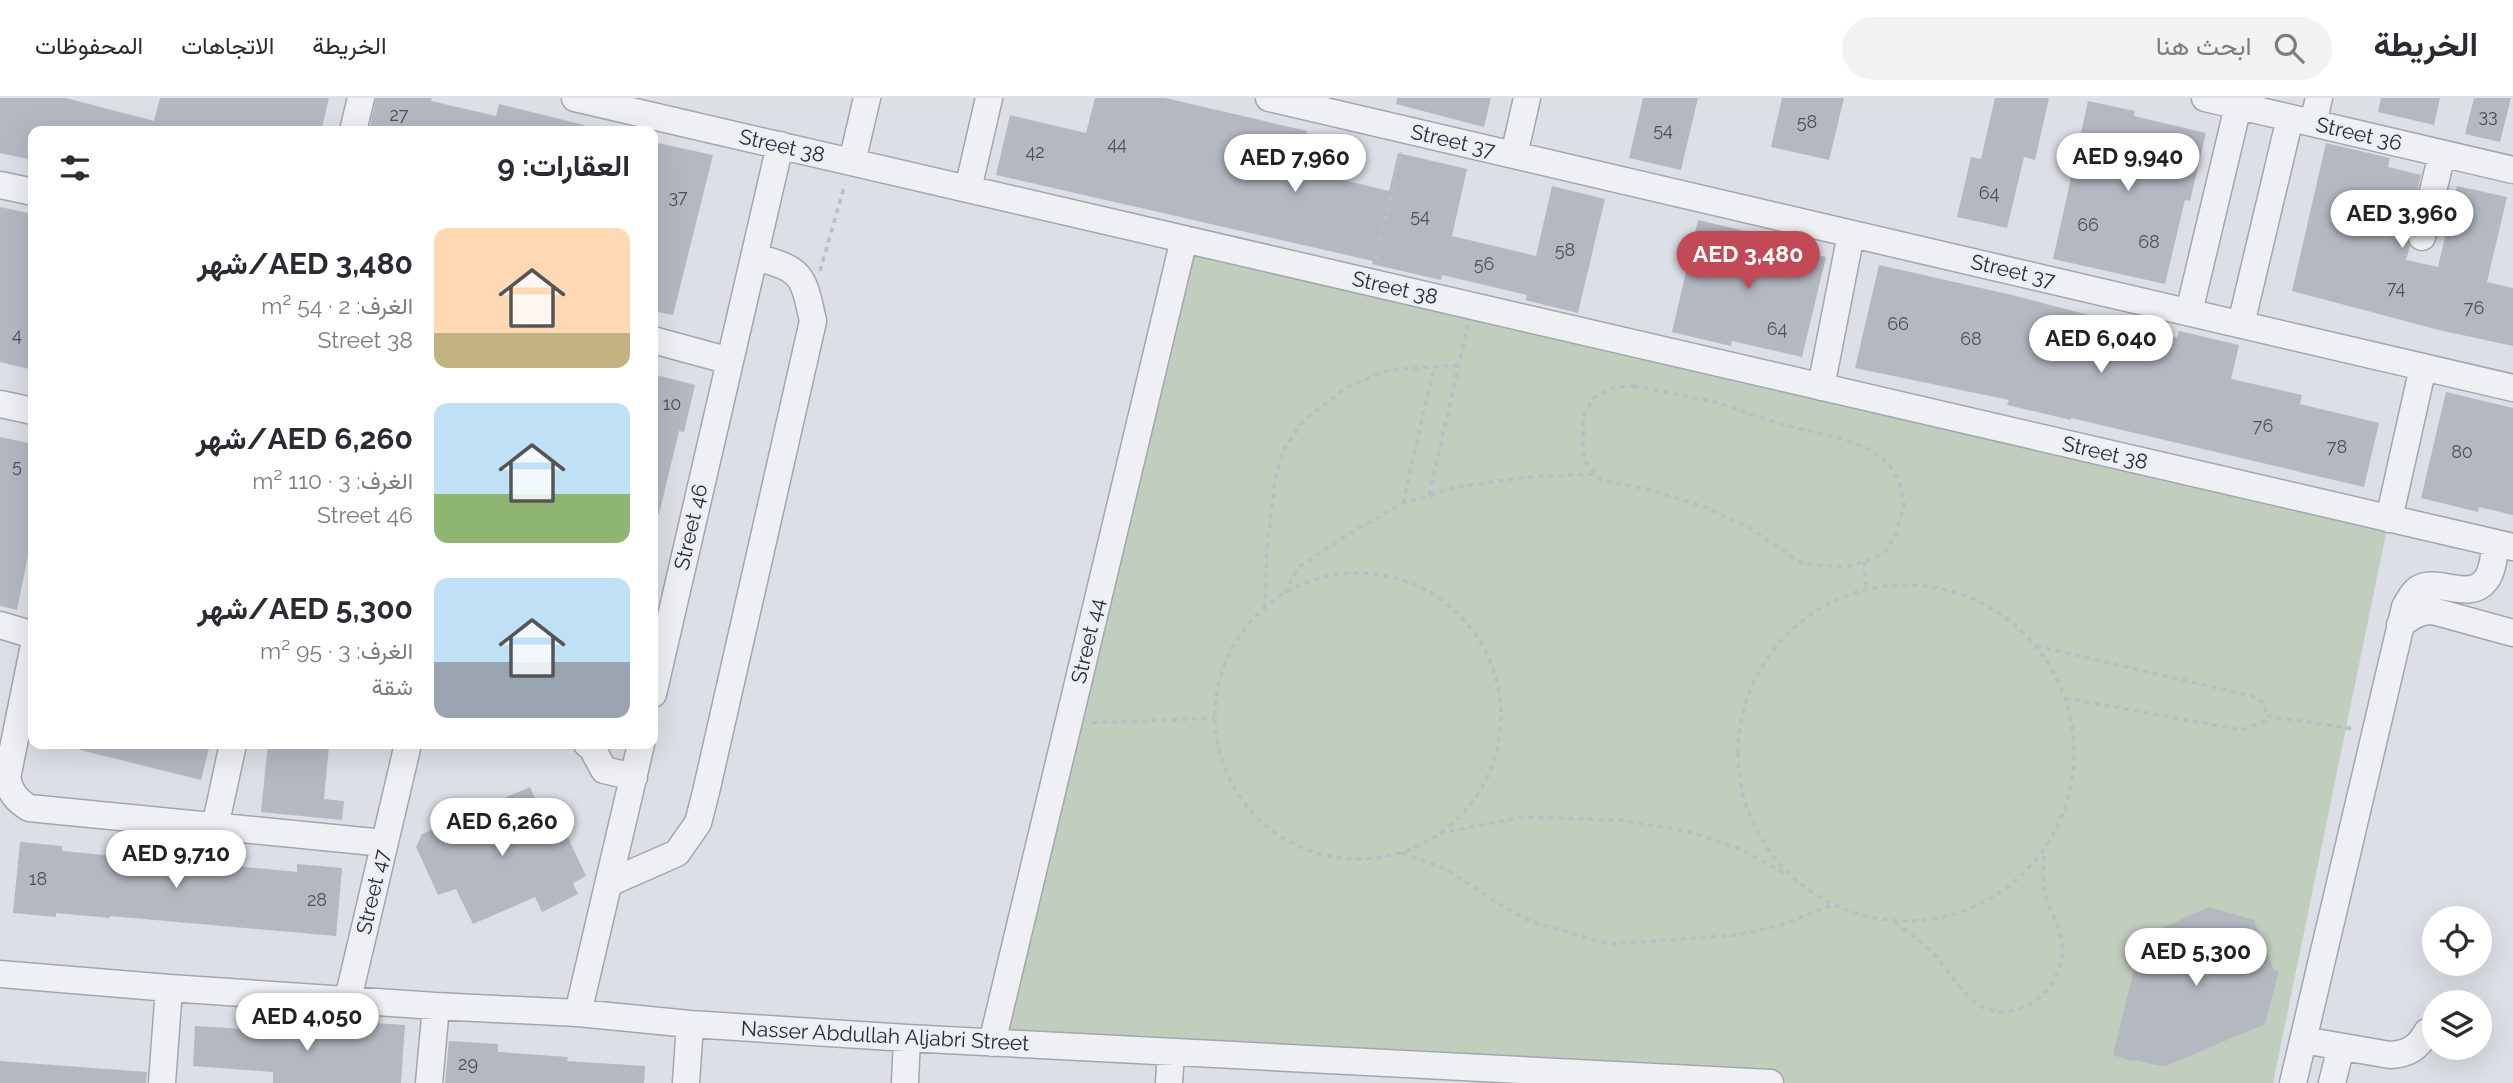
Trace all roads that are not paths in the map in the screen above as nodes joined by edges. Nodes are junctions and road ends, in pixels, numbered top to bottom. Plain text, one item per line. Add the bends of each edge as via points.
1 (361, 98) edge
2 (867, 98) edge
3 (989, 98) edge
4 (1269, 98) edge
5 (1527, 98) edge
6 (2205, 98) edge
7 (590, 100) edge
8 (2239, 102) edge
9 (2292, 110) edge
10 (354, 126) edge
11 (780, 145) junction
12 (2442, 153) junction
13 (1514, 155) junction
14 (852, 162) junction
15 (2513, 170) edge
16 (0, 185) edge
17 (968, 189) junction
18 (28, 191) edge
19 (1852, 234) junction
20 (2422, 237) dead end
21 (1184, 239) junction
22 (754, 257) junction
23 (2189, 312) junction
24 (2241, 324) junction
25 (658, 342) edge
26 (730, 361) junction
27 (2423, 367) junction
28 (1821, 387) junction
29 (2513, 388) edge
30 (0, 404) edge
31 (28, 410) edge
32 (2389, 519) junction
33 (2505, 546) edge
34 (0, 625) edge
35 (2400, 625) junction
36 (28, 633) edge
37 (2513, 633) edge
38 (658, 672) edge
39 (28, 675) edge
40 (232, 749) edge
41 (407, 749) edge
42 (593, 749) edge
43 (640, 749) edge
44 (634, 776) junction
45 (215, 827) junction
46 (384, 843) junction
47 (609, 883) junction
48 (0, 974) edge
49 (170, 988) junction
50 (348, 999) junction
51 (436, 1006) junction
52 (579, 1013) junction
53 (690, 1024) junction
54 (907, 1038) junction
55 (2303, 1040) junction
56 (2422, 1040) edge
57 (992, 1043) junction
58 (2341, 1047) junction
59 (1171, 1052) junction
60 (1428, 1074) edge
61 (1641, 1080) edge
62 (162, 1083) edge
63 (429, 1083) edge
64 (687, 1083) edge
65 (905, 1083) edge
66 (1169, 1083) edge
67 (1770, 1083) edge
68 (2293, 1083) edge
69 (2332, 1083) edge

1 - 10 street
2 - 14 street
3 - 17 street
4 - 13 street, Street 37
5 - 13 street, Street 37
6 - 8 street, Street 36
7 - 11 street, Street 38
8 - 9 street, Street 36
8 - 23 street
9 - 12 street, Street 36
9 - 24 street
11 - 14 street, Street 38
11 - 22 street, Street 46
12 - 15 street, Street 36
12 - 20 street
13 - 19 street, Street 37
14 - 17 street, Street 38
16 - 18 street
17 - 21 street, Street 38
19 - 23 street, Street 37
19 - 28 street
21 - 28 street, Street 38
21 - 57 street, Street 44
22 - 26 street, Street 46
22 - 47 street via 785,264 799,274 813,321 698,823 677,853
23 - 24 street, Street 37
24 - 27 street, Street 37
25 - 26 street
26 - 38 street, Street 46
27 - 29 street, Street 37
27 - 32 street
28 - 32 street, Street 38
30 - 31 street
32 - 33 street, Street 38
33 - 35 street via 2479,586 2418,590 2405,607
34 - 36 street
35 - 37 street via 2412,615 2433,611
35 - 55 street
39 - 45 street via 7,778 18,801 42,811
40 - 45 street
41 - 46 street, Street 47
42 - 44 street via 604,770
43 - 44 street
44 - 47 street
45 - 46 street
46 - 50 street, Street 47
47 - 52 street
48 - 49 street, Nasser Abdullah Aljabri Street
49 - 50 street, Nasser Abdullah Aljabri Street
49 - 62 street
50 - 51 street, Nasser Abdullah Aljabri Street
51 - 52 street, Nasser Abdullah Aljabri Street
51 - 63 street
52 - 53 street, Nasser Abdullah Aljabri Street
53 - 54 street, Nasser Abdullah Aljabri Street
53 - 64 street
54 - 57 street, Nasser Abdullah Aljabri Street
54 - 65 street
55 - 58 street
55 - 68 street
56 - 58 street via 2403,1054
57 - 59 street, Nasser Abdullah Aljabri Street
58 - 69 street
59 - 60 street, Nasser Abdullah Aljabri Street
59 - 66 street
60 - 61 street, Nasser Abdullah Aljabri Street
61 - 67 street, Nasser Abdullah Aljabri Street

